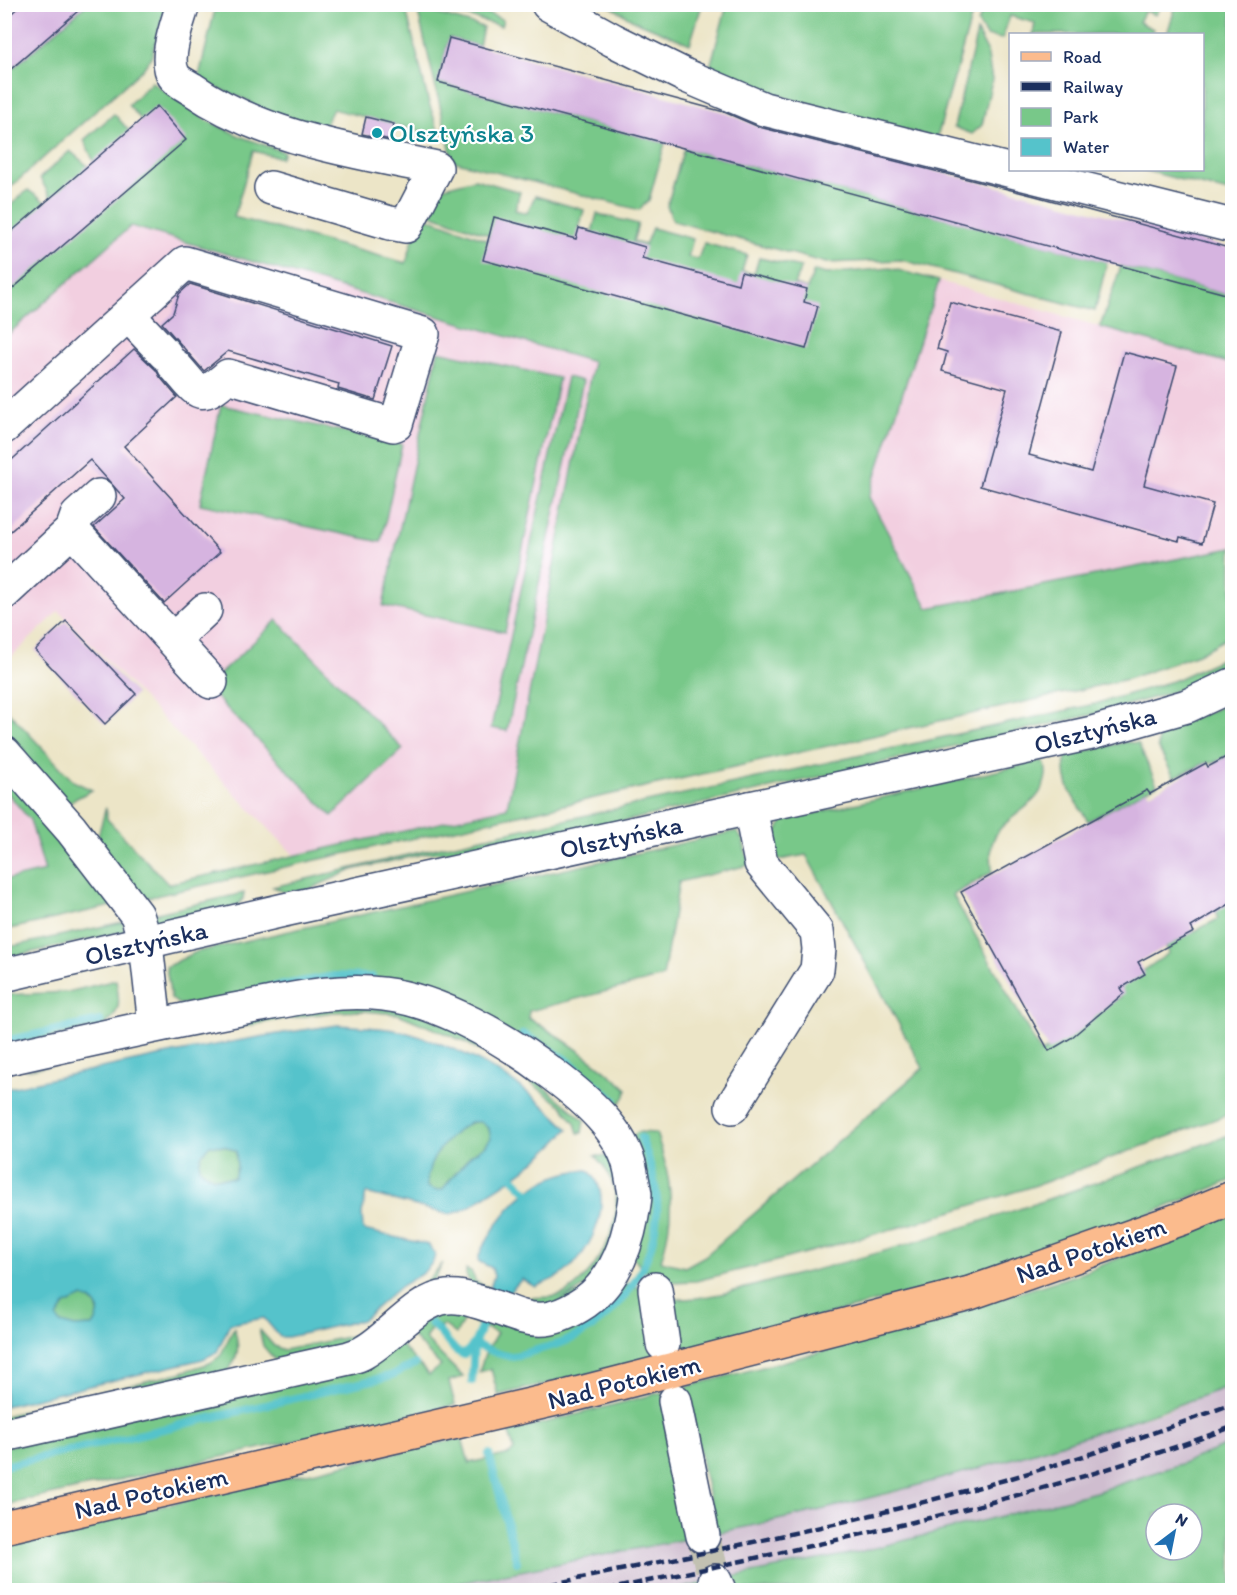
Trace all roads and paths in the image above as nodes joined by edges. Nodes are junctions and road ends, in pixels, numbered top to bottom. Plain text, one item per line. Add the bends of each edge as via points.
1 (183, 4) edge
2 (548, 4) edge
3 (1009, 170) edge
4 (1013, 171) edge
5 (271, 188) dead end
6 (1233, 226) edge
7 (128, 315) junction
8 (4, 427) edge
9 (99, 496) dead end
10 (72, 530) junction
11 (4, 593) edge
12 (206, 610) dead end
13 (172, 640) junction
14 (211, 682) dead end
15 (1233, 685) edge
16 (4, 753) edge
17 (750, 808) junction
18 (146, 944) junction
19 (4, 975) edge
20 (155, 1025) junction
21 (4, 1059) edge
22 (732, 1107) dead end
23 (1233, 1198) edge
24 (655, 1288) dead end
25 (663, 1344) dead end
26 (675, 1401) dead end
27 (4, 1435) edge
28 (4, 1527) edge
29 (703, 1536) tunnel mouth

1 - 5 street via 172,42 170,63 174,77 217,106 337,148 436,168 406,226
2 - 3 street via 684,75 764,109
4 - 6 street
7 - 7 street via 203,393 228,376 304,411 409,426 423,334 185,263
7 - 8 street
9 - 10 street via 77,516
10 - 11 street
10 - 13 street
12 - 13 street
13 - 14 street
15 - 17 street, Olsztyńska via 1187,706 1092,734
16 - 18 street via 132,905
17 - 18 street, Olsztyńska
17 - 22 street via 761,863 817,931 819,949 817,970
18 - 19 street, Olsztyńska
18 - 20 street
20 - 21 street
20 - 27 street via 321,994 356,992 408,999 471,1023 545,1069 590,1106 609,1128 629,1164 635,1196 624,1250 602,1287 584,1302 541,1320 447,1297 418,1310 365,1352 349,1358
23 - 28 main road, Nad Potokiem via 970,1293 569,1396
24 - 25 street
26 - 29 street

